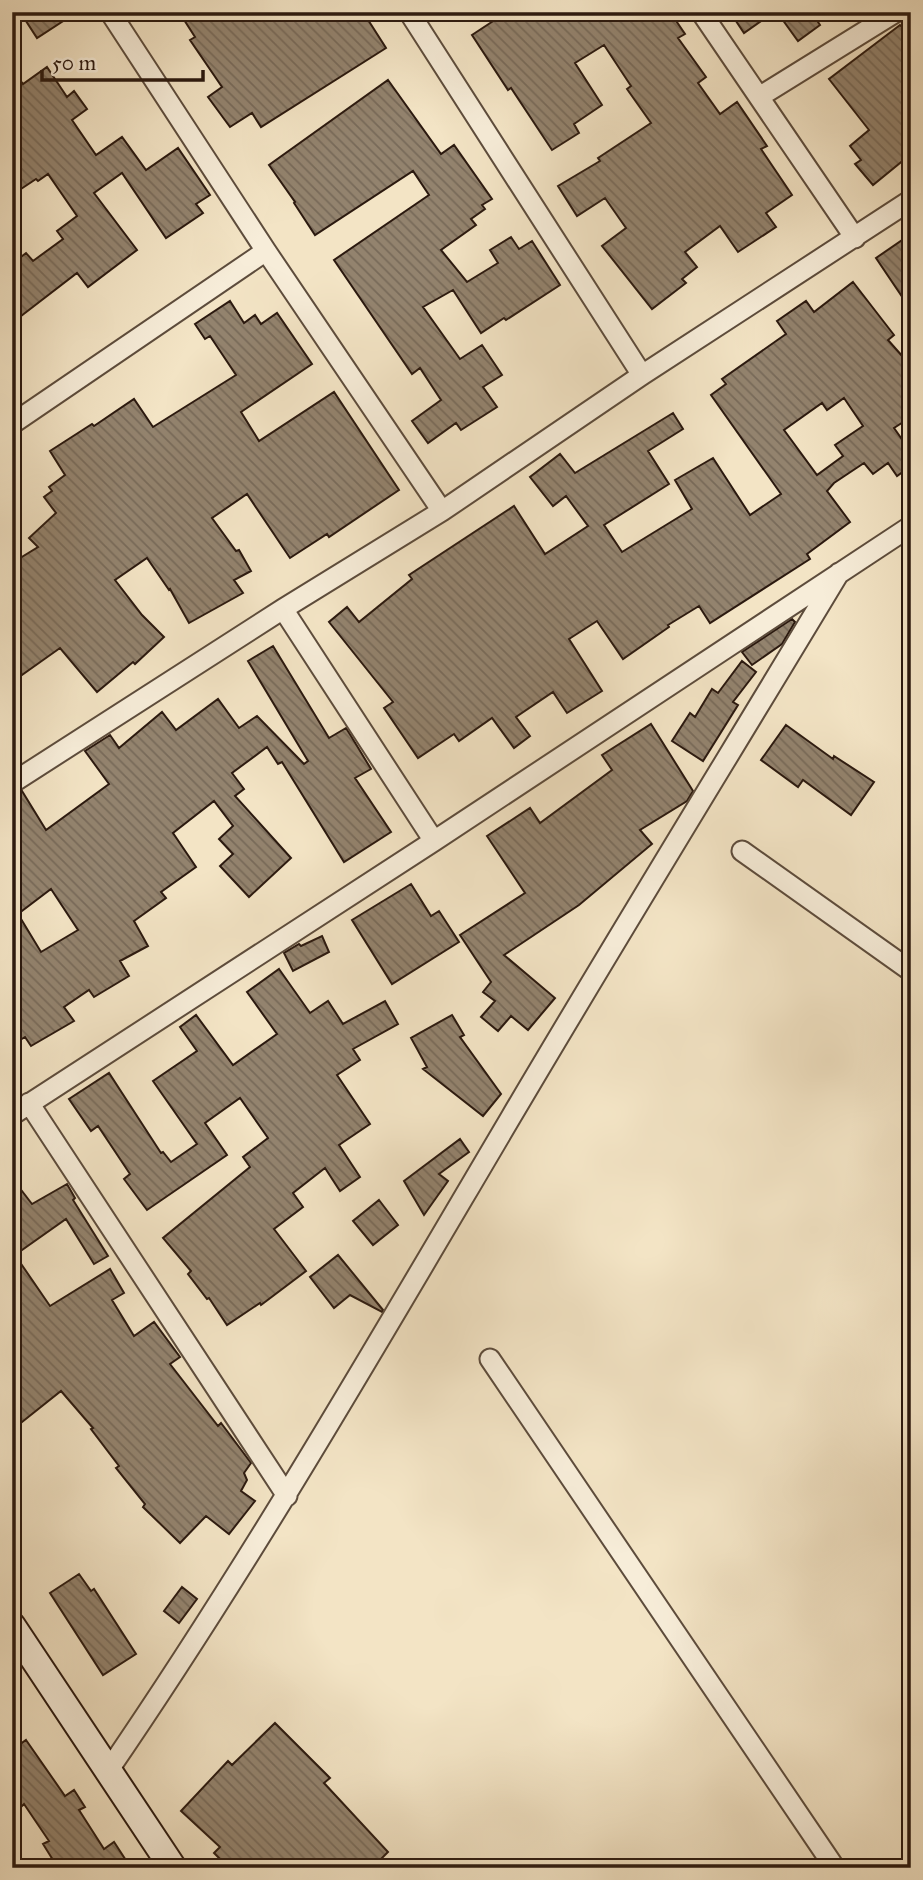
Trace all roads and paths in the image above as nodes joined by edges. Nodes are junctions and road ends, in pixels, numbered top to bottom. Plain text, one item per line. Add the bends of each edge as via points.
1 (110, 12) edge
2 (409, 12) edge
3 (701, 12) edge
4 (896, 12) edge
5 (759, 97) junction
6 (911, 200) edge
7 (855, 238) junction
8 (266, 251) junction
9 (642, 375) junction
10 (12, 424) edge
11 (442, 510) junction
12 (911, 526) edge
13 (839, 573) junction
14 (283, 609) junction
15 (12, 783) edge
16 (434, 841) junction
17 (742, 851) dead end
18 (911, 971) edge
19 (29, 1103) junction
20 (12, 1115) edge
21 (490, 1359) dead end
22 (287, 1496) junction
23 (12, 1626) edge
24 (108, 1771) junction
25 (173, 1868) edge
26 (835, 1868) edge

1 - 8 street
2 - 9 street
3 - 5 street
4 - 5 street
5 - 7 street
6 - 7 street
7 - 9 street
8 - 10 street
8 - 11 street
9 - 11 street
11 - 14 street
12 - 13 street
13 - 16 street
13 - 22 street
14 - 15 street
14 - 16 street
16 - 19 street
17 - 18 street
19 - 20 street
19 - 22 street
21 - 26 street
22 - 24 street
23 - 24 street
24 - 25 street

